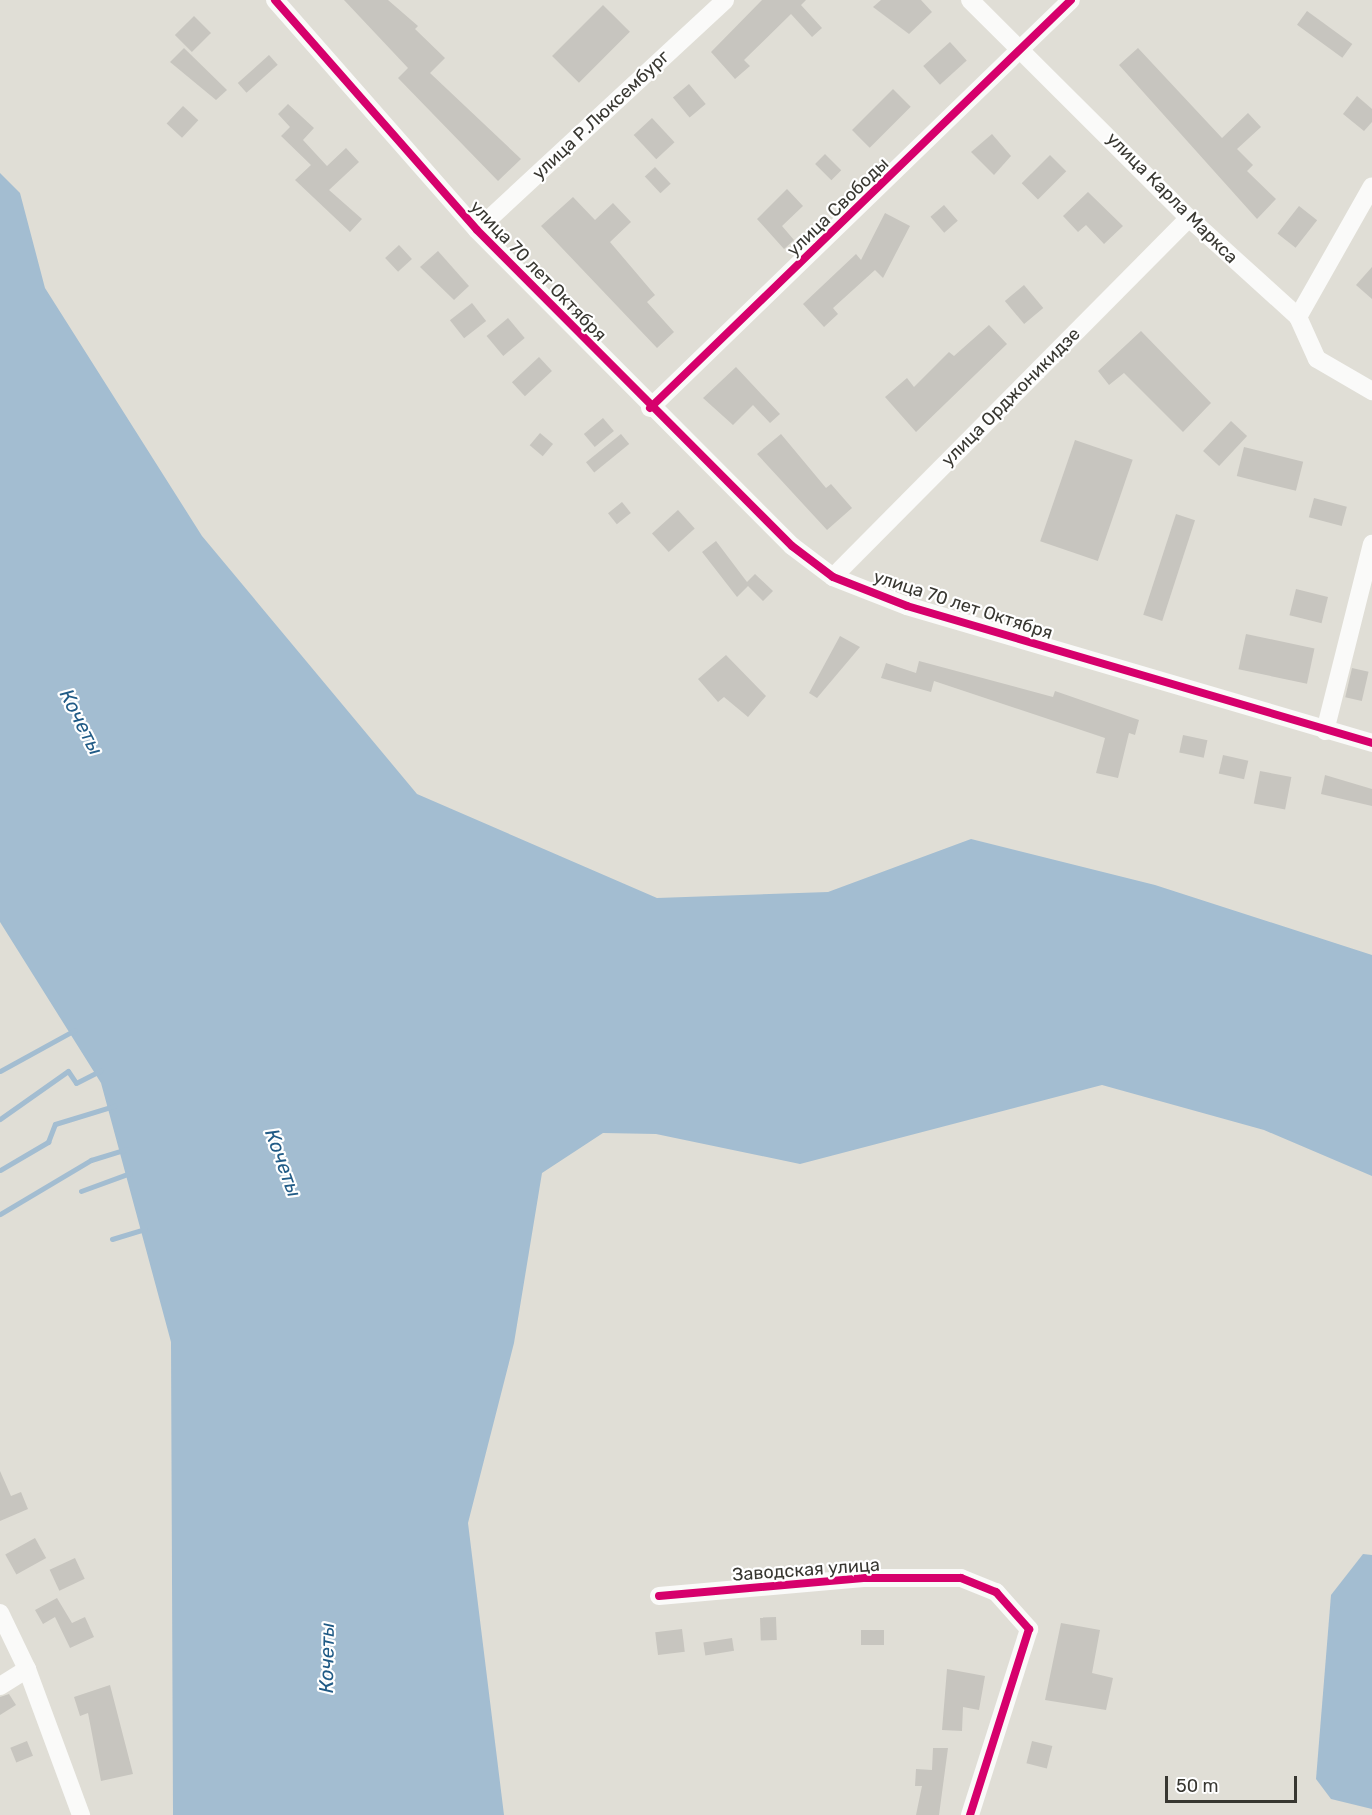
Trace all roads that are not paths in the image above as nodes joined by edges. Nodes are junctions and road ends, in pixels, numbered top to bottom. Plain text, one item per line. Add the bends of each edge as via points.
1 (725, 0) edge
2 (970, 0) edge
3 (1071, 0) edge
4 (282, 3) edge
5 (1025, 50) junction
6 (1372, 186) edge
7 (1189, 218) junction
8 (477, 230) junction
9 (1298, 317) junction
10 (1372, 391) edge
11 (650, 408) junction
12 (1372, 544) edge
13 (833, 576) junction
14 (1325, 731) junction
15 (1372, 743) edge
16 (659, 1596) dead end
17 (0, 1613) edge
18 (27, 1669) junction
19 (0, 1686) edge
20 (81, 1815) edge
21 (970, 1815) edge

1 - 8 street, улица Р.Люксембург
2 - 5 street, улица Карла Маркса
3 - 5 street, улица Свободы
4 - 8 street, улица 70 лет Октября
5 - 7 street, улица Карла Маркса
5 - 11 street, улица Свободы
6 - 9 street
7 - 9 street, улица Карла Маркса
7 - 13 street, улица Орджоникидзе
8 - 11 street, улица 70 лет Октября
9 - 10 street, улица Карла Маркса via 1317,358
11 - 13 street, улица 70 лет Октября via 792,546
12 - 14 street
13 - 14 street, улица 70 лет Октября via 907,606
14 - 15 street, улица 70 лет Октября
16 - 21 street, Заводская улица via 866,1578 961,1578 996,1592 1029,1629
17 - 18 street
18 - 19 street
18 - 20 street

